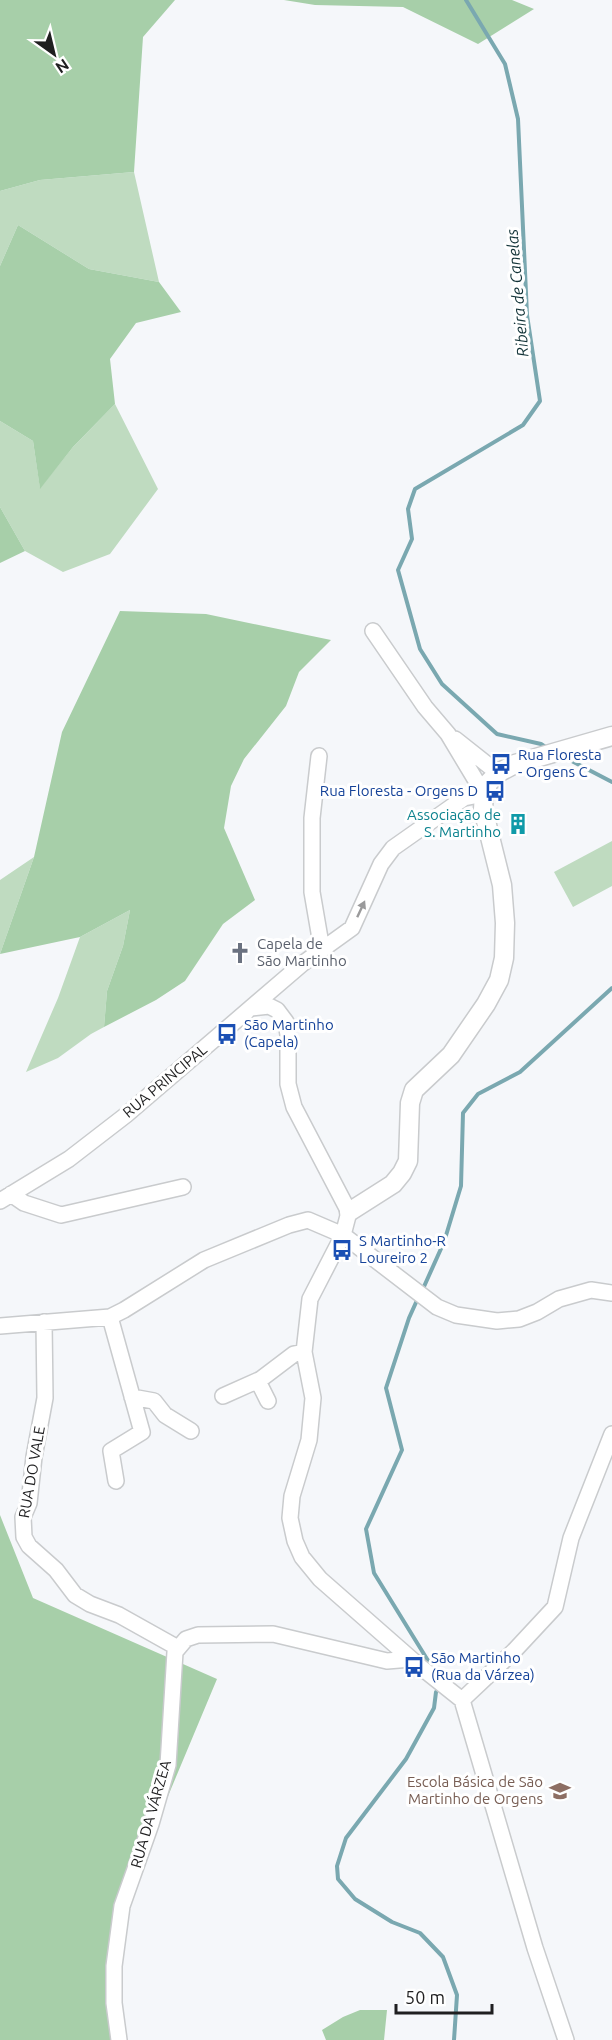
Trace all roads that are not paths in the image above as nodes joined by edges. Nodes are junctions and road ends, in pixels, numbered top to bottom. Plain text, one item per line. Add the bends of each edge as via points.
1 (373, 631) dead end
2 (448, 734) junction
3 (612, 736) edge
4 (319, 756) dead end
5 (498, 773) junction
6 (484, 794) junction
7 (322, 950) junction
8 (251, 1008) junction
9 (183, 1187) dead end
10 (6, 1198) edge
11 (349, 1212) junction
12 (343, 1235) junction
13 (612, 1293) edge
14 (110, 1317) junction
15 (44, 1322) junction
16 (0, 1326) edge
17 (304, 1352) junction
18 (258, 1381) junction
19 (224, 1396) dead end
20 (132, 1397) junction
21 (268, 1401) dead end
22 (191, 1431) dead end
23 (612, 1434) edge
24 (116, 1481) dead end
25 (178, 1648) junction
26 (411, 1659) junction
27 (462, 1700) junction
28 (119, 2040) edge
29 (566, 2040) edge

1 - 2 street
2 - 5 street
2 - 6 street
3 - 5 street via 515,764
4 - 7 street via 312,818 312,892
5 - 6 street
7 -> 6 street, RUA PRINCIPAL via 352,928 381,864 393,848 464,798
6 - 11 street via 483,809 502,885 506,923 499,980 451,1054 414,1090 408,1161 402,1173 393,1184
7 - 8 street, RUA PRINCIPAL
8 - 10 street, RUA PRINCIPAL via 69,1160
8 - 11 street via 269,1006 286,1022 288,1084 294,1107
9 - 10 street via 61,1215
11 - 12 street
12 - 13 street via 427,1300 456,1315 497,1321 519,1319 559,1299 591,1290
12 - 14 street via 308,1220 289,1225 204,1260
12 - 17 street via 310,1299
14 - 15 street
14 - 20 street
15 - 16 street
15 - 25 street, RUA DO VALE via 45,1398 29,1503 23,1517 24,1537 75,1595
17 - 18 street via 294,1354
17 - 26 street via 313,1398 309,1440 292,1496 295,1541 320,1579
18 - 19 street
18 - 21 street
20 - 22 street via 154,1401 165,1415
20 - 24 street via 142,1432 111,1451
23 - 27 street via 571,1538 555,1607
25 - 26 street via 186,1639 198,1635 273,1634 387,1661
25 - 28 street, RUA DA VÁRZEA via 168,1765 122,1906 114,1966
26 - 27 street
27 - 29 street

